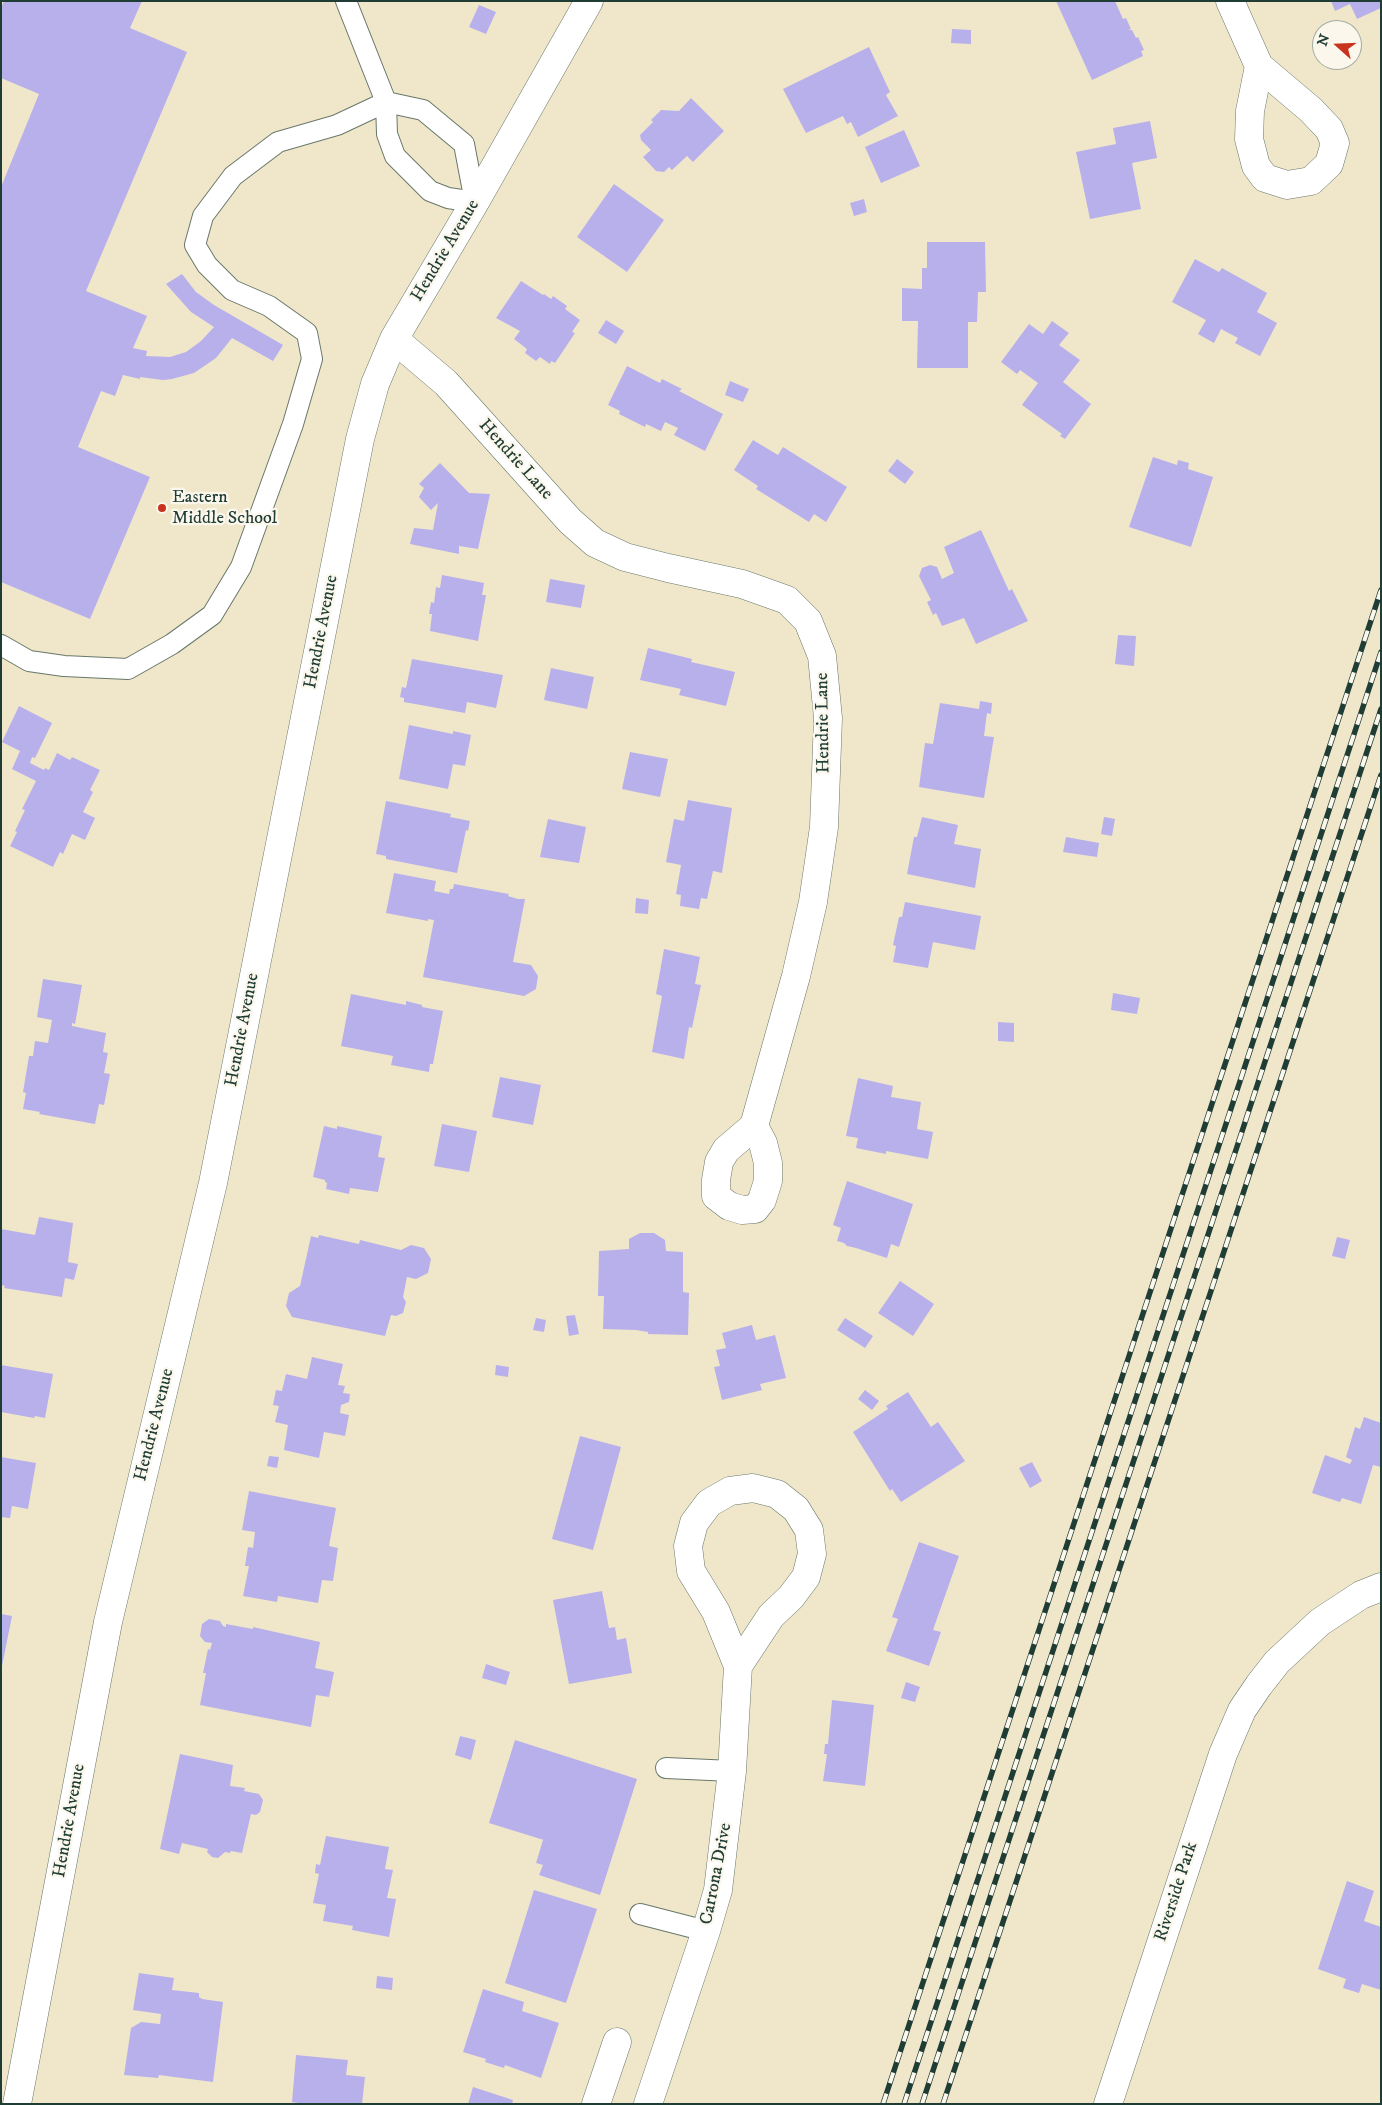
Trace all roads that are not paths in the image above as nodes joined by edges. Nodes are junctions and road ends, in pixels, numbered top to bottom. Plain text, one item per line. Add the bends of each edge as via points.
1 (346, 1) edge
2 (589, 1) edge
3 (1230, 1) edge
4 (1259, 66) dead end
5 (386, 102) junction
6 (475, 202) junction
7 (394, 339) junction
8 (1, 645) edge
9 (754, 1126) dead end
10 (1381, 1587) edge
11 (738, 1666) junction
12 (666, 1768) dead end
13 (732, 1771) junction
14 (640, 1914) dead end
15 (706, 1931) junction
16 (617, 2042) dead end
17 (17, 2104) edge
18 (596, 2104) edge
19 (648, 2104) edge
20 (1108, 2104) edge

1 - 5 lane
2 - 6 street, Hendrie Avenue
3 - 4 street
5 - 6 lane via 423,110 464,144
5 - 6 lane via 387,134 395,156 430,191 448,198
5 - 8 lane via 337,125 278,142 233,176 203,216 195,245 207,265 232,290 269,306 307,333 312,359 293,424 241,568 212,615 172,644 128,669 64,666 29,660
6 - 7 street, Hendrie Avenue
7 - 9 street, Hendrie Lane via 446,383 570,521 595,542 625,557 742,584 787,600 808,621 822,656 828,718 824,827 813,902 796,976
7 - 17 street, Hendrie Avenue via 375,384 360,439 213,1183 108,1622
10 - 20 street, Riverside Park via 1355,1599 1320,1622 1277,1662 1242,1710 1223,1754
11 - 11 street, Carrona Drive via 771,1616 806,1577 812,1554 809,1530 796,1509 777,1494 753,1488 730,1491 709,1504 694,1523 688,1546 691,1571 716,1612
11 - 13 street, Carrona Drive
12 - 13 lane
13 - 15 street, Carrona Drive via 718,1890
14 - 15 lane
15 - 19 street, Carrona Drive
16 - 18 street

